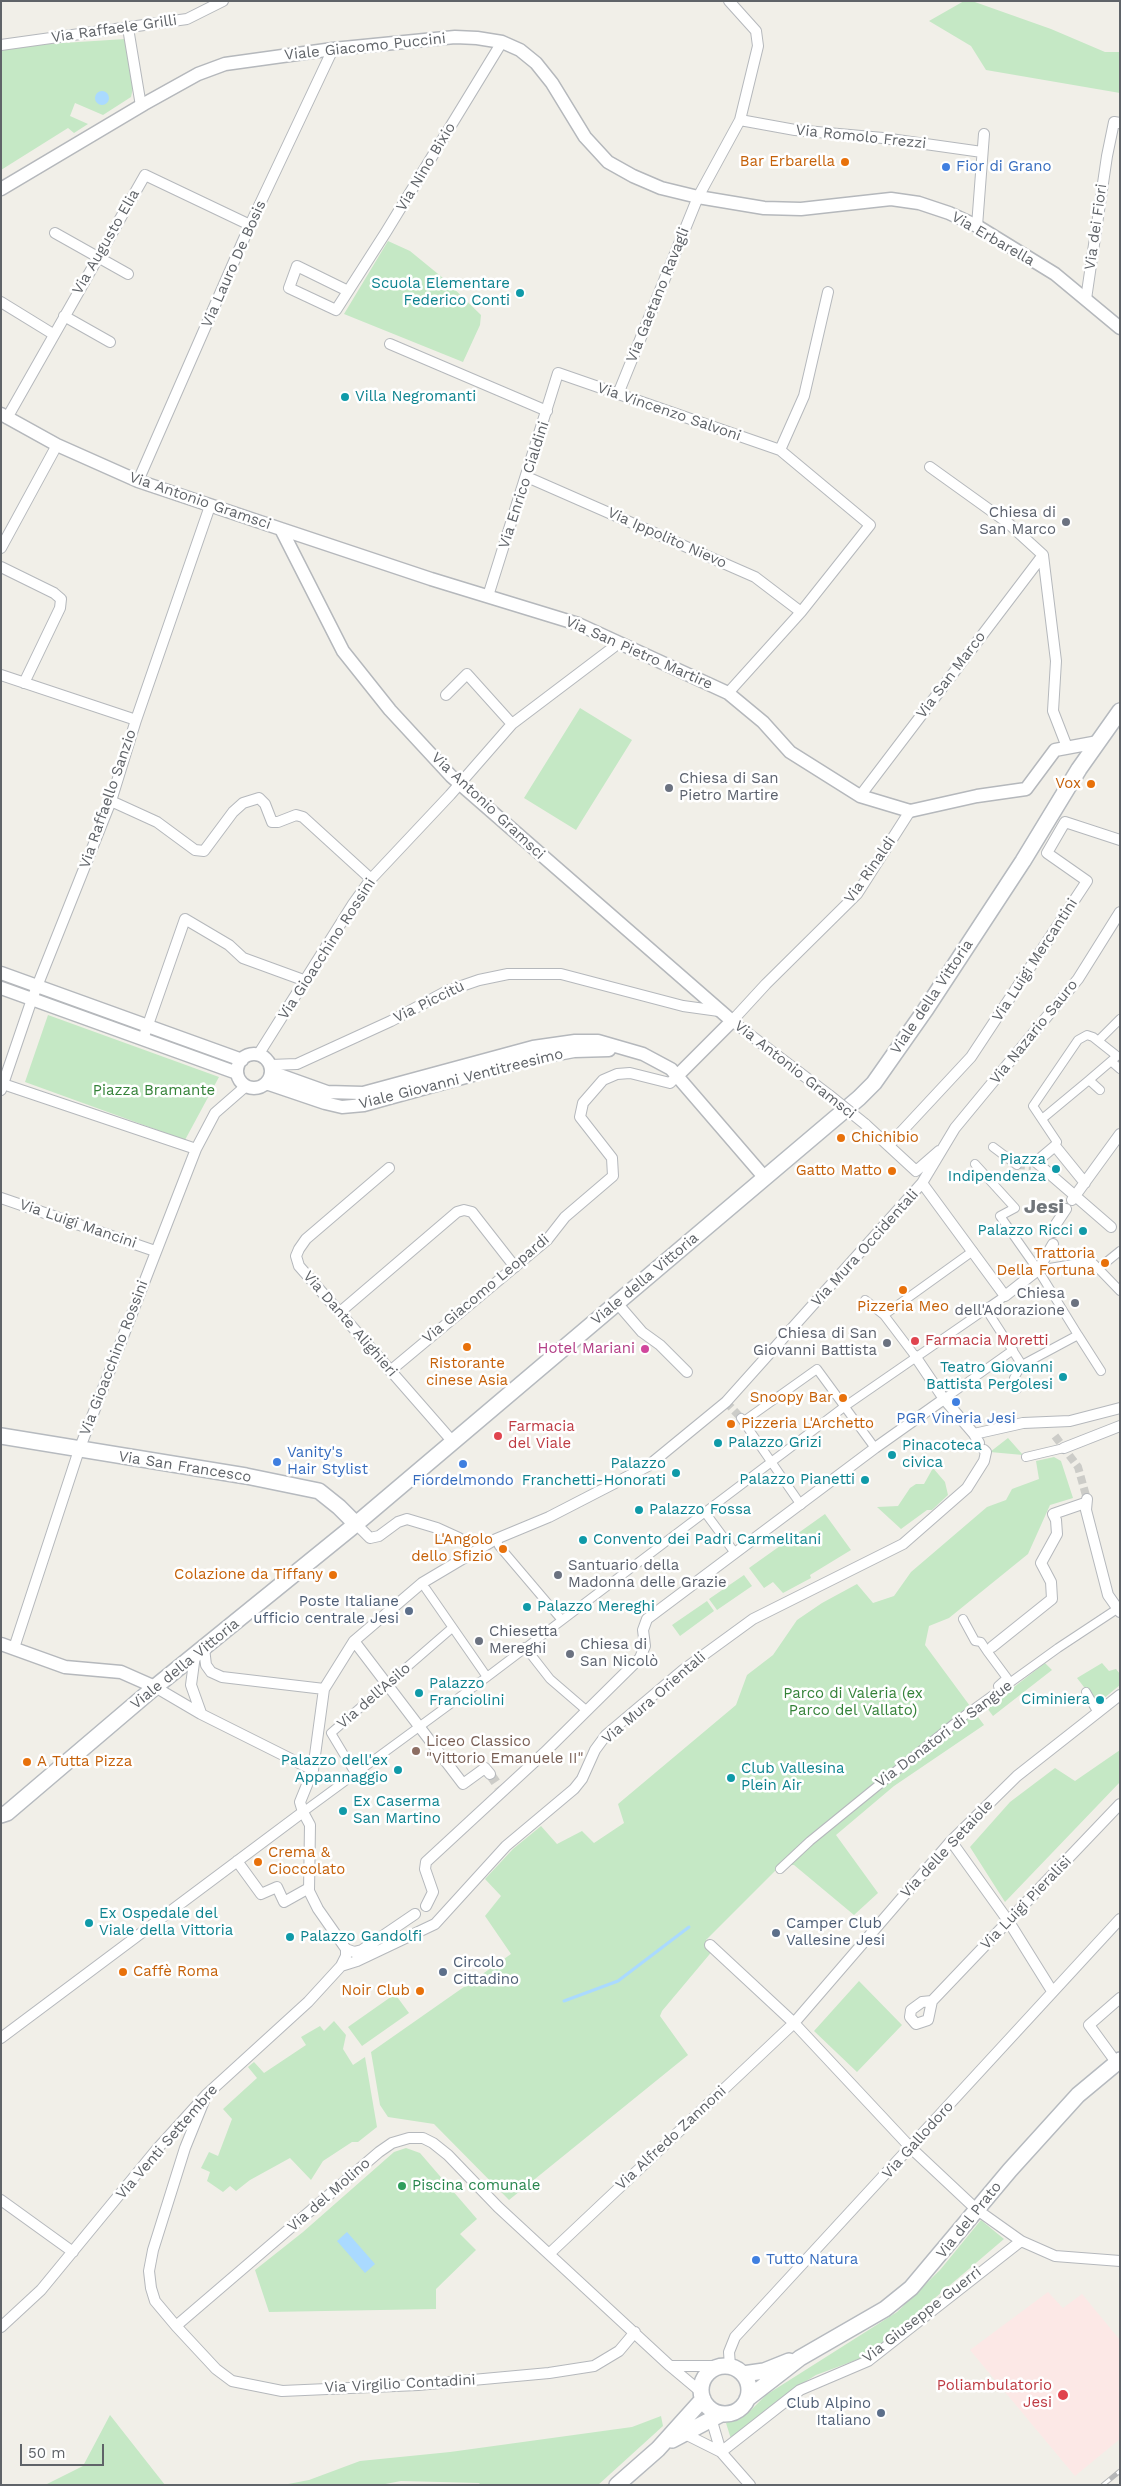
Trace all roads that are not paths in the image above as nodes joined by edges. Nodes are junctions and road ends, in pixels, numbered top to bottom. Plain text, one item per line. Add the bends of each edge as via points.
1 (223, 1) edge
2 (729, 1) edge
3 (128, 28) junction
4 (502, 42) junction
5 (1, 45) edge
6 (333, 49) junction
7 (141, 106) junction
8 (740, 120) junction
9 (1120, 123) edge
10 (984, 134) dead end
11 (982, 152) junction
12 (1, 189) edge
13 (698, 197) junction
14 (250, 225) junction
15 (977, 226) junction
16 (55, 233) dead end
17 (97, 257) junction
18 (128, 274) dead end
19 (348, 291) junction
20 (828, 292) dead end
21 (1086, 298) junction
22 (1, 302) edge
23 (64, 316) junction
24 (1120, 328) edge
25 (53, 334) junction
26 (110, 342) dead end
27 (390, 344) dead end
28 (558, 373) joint
29 (618, 394) junction
30 (547, 411) junction
31 (4, 416) edge
32 (57, 445) junction
33 (780, 450) junction
34 (930, 466) dead end
35 (526, 477) junction
36 (138, 481) junction
37 (210, 506) junction
38 (281, 529) junction
39 (1, 548) edge
40 (1042, 554) junction
41 (1, 567) edge
42 (488, 596) junction
43 (801, 612) junction
44 (619, 643) junction
45 (1, 675) edge
46 (24, 683) junction
47 (728, 692) junction
48 (446, 695) dead end
49 (1120, 711) edge
50 (136, 720) junction
51 (512, 724) junction
52 (1098, 742) junction
53 (1067, 747) junction
54 (460, 784) junction
55 (860, 796) junction
56 (111, 801) junction
57 (910, 812) junction
58 (1120, 840) edge
59 (371, 879) junction
60 (1120, 912) edge
61 (1, 973) edge
62 (306, 981) junction
63 (38, 986) junction
64 (1, 988) edge
65 (694, 989) junction
66 (32, 999) junction
67 (682, 1006) junction
68 (720, 1011) junction
69 (1120, 1019) edge
70 (732, 1021) junction
71 (148, 1026) junction
72 (143, 1039) junction
73 (1098, 1040) junction
74 (258, 1055) junction
75 (242, 1060) junction
76 (1112, 1062) junction
77 (1120, 1069) edge
78 (238, 1073) junction
79 (269, 1073) junction
80 (674, 1079) junction
81 (1089, 1080) junction
82 (246, 1086) junction
83 (2, 1087) edge
84 (1100, 1090) dead end
85 (1042, 1119) junction
86 (1120, 1134) edge
87 (890, 1144) junction
88 (1056, 1144) junction
89 (943, 1147) junction
90 (993, 1147) dead end
91 (196, 1149) junction
92 (975, 1164) dead end
93 (1017, 1165) tunnel mouth
94 (389, 1168) dead end
95 (916, 1171) joint
96 (765, 1178) junction
97 (1087, 1180) junction
98 (922, 1183) junction
99 (1, 1198) edge
100 (1071, 1202) junction
101 (1112, 1228) dead end
102 (1054, 1232) dead end
103 (1053, 1244) dead end
104 (155, 1251) junction
105 (973, 1251) junction
106 (1117, 1253) edge
107 (515, 1266) junction
108 (1099, 1268) junction
109 (1038, 1270) junction
110 (1120, 1291) edge
111 (1004, 1296) junction
112 (865, 1300) dead end
113 (617, 1303) junction
114 (986, 1309) junction
115 (340, 1312) junction
116 (884, 1315) junction
117 (1078, 1335) junction
118 (1013, 1350) junction
119 (915, 1356) junction
120 (1022, 1365) junction
121 (390, 1371) junction
122 (1101, 1371) dead end
123 (687, 1372) dead end
124 (1017, 1389) dead end
125 (944, 1400) junction
126 (844, 1407) junction
127 (1120, 1408) edge
128 (1120, 1426) edge
129 (1, 1436) edge
130 (454, 1442) junction
131 (981, 1445) junction
132 (875, 1448) junction
133 (1064, 1448) joint
134 (79, 1450) junction
135 (1026, 1457) dead end
136 (770, 1462) junction
137 (800, 1505) junction
138 (704, 1512) junction
139 (356, 1524) junction
140 (459, 1538) dead end
141 (496, 1539) junction
142 (735, 1553) junction
143 (426, 1589) dead end
144 (1119, 1610) edge
145 (561, 1619) junction
146 (963, 1619) dead end
147 (452, 1628) junction
148 (354, 1641) junction
149 (1, 1644) edge
150 (525, 1647) junction
151 (14, 1648) junction
152 (989, 1649) junction
153 (200, 1652) junction
154 (487, 1677) junction
155 (386, 1685) junction
156 (156, 1687) junction
157 (324, 1689) junction
158 (999, 1690) junction
159 (1086, 1692) dead end
160 (1120, 1695) edge
161 (586, 1710) junction
162 (1098, 1713) junction
163 (201, 1714) junction
164 (419, 1727) junction
165 (313, 1770) junction
166 (355, 1773) junction
167 (490, 1774) dead end
168 (1120, 1804) edge
169 (303, 1812) junction
170 (1, 1815) edge
171 (951, 1841) junction
172 (237, 1862) junction
173 (780, 1870) dead end
174 (309, 1888) junction
175 (426, 1906) dead end
176 (415, 1914) dead end
177 (1120, 1918) edge
178 (1009, 1922) junction
179 (710, 1945) dead end
180 (346, 1949) junction
181 (341, 1966) junction
182 (1052, 1991) junction
183 (1120, 1998) edge
184 (932, 2001) dead end
185 (794, 2023) junction
186 (1, 2038) edge
187 (1118, 2061) edge
188 (206, 2095) junction
189 (911, 2148) junction
190 (1, 2200) edge
191 (976, 2209) junction
192 (1021, 2241) junction
193 (73, 2252) junction
194 (549, 2254) junction
195 (1120, 2260) edge
196 (176, 2326) junction
197 (1, 2327) edge
198 (635, 2332) junction
199 (800, 2358) junction
200 (670, 2366) junction
201 (732, 2369) junction
202 (702, 2396) junction
203 (747, 2399) junction
204 (716, 2416) junction
205 (683, 2433) junction
206 (658, 2448) junction
207 (721, 2452) junction
208 (617, 2485) edge
209 (750, 2485) edge

1 - 3 street, Via Raffaele Grilli via 186,19
2 - 8 street, Via Gaetano Ravagli via 756,31 758,46
3 - 5 street, Via Raffaele Grilli
3 - 7 street
4 - 6 street, Viale Giacomo Puccini via 455,38
4 - 13 street, Viale Giacomo Puccini via 520,50 536,63 585,137 608,162 661,188
4 - 19 street, Via Nino Bixio
6 - 7 street, Viale Giacomo Puccini via 225,64 198,74
6 - 14 street, Via Lauro De Bosis
7 - 12 street, Viale Giacomo Puccini
8 - 11 street, Via Romolo Frezzi via 795,130
8 - 13 street, Via Gaetano Ravagli
9 - 21 street, Via dei Fiori via 1114,122 1107,156
10 - 11 street
11 - 15 street
13 - 15 street, Via Erbarella via 764,208 801,209 891,199 920,203
13 - 29 street, Via Gaetano Ravagli
14 - 17 street, Via Augusto Elia via 145,175
14 - 36 street, Via Lauro De Bosis
15 - 21 street, Via Erbarella via 1055,274
16 - 17 street
17 - 18 street
17 - 23 street, Via Augusto Elia
19 - 19 street, Via Nino Bixio via 336,310 289,288 297,266
20 - 33 street via 804,396
21 - 24 street, Via Erbarella
22 - 25 street
23 - 25 street, Via Augusto Elia
23 - 26 street
25 - 31 street, Via Augusto Elia
27 - 30 street
28 - 29 street, Via Vincenzo Salvoni
28 - 30 street, Via Enrico Cialdini
29 - 33 street, Via Vincenzo Salvoni
30 - 35 street, Via Enrico Cialdini
31 - 32 street, Via Antonio Gramsci
32 - 36 street, Via Antonio Gramsci
32 - 39 street
33 - 43 street, Via Vincenzo Salvoni via 870,525
34 - 40 street via 1008,523
35 - 42 street, Via Enrico Cialdini
35 - 43 street, Via Ippolito Nievo via 755,577
36 - 37 street, Via Antonio Gramsci
37 - 38 street, Via Antonio Gramsci
37 - 50 street, Via Raffaello Sanzio
38 - 42 street, Via San Pietro Martire
38 - 54 street, Via Antonio Gramsci via 343,651 390,710
40 - 53 street via 1056,661 1053,712
40 - 55 street, Via San Marco
41 - 46 street via 61,599 60,608
42 - 44 street, Via San Pietro Martire via 578,624
43 - 47 street
44 - 47 street, Via San Pietro Martire
44 - 51 street, Via Gioacchino Rossini
45 - 46 street
46 - 50 street
47 - 55 street, Via San Pietro Martire via 763,722 790,752
48 - 51 street via 467,674
49 - 52 main road, Viale della Vittoria
50 - 56 street, Via Raffaello Sanzio
51 - 54 street, Via Gioacchino Rossini
52 - 53 street
52 - 96 main road, Viale della Vittoria via 1023,861 874,1083
53 - 57 street via 1055,750 1026,789 977,796
54 - 59 street, Via Gioacchino Rossini
54 - 65 street, Via Antonio Gramsci
55 - 57 street, Via San Pietro Martire
56 - 59 street via 156,822 195,850 204,851 233,812 243,803 259,798 272,822 296,815 303,817
56 - 63 street, Via Raffaello Sanzio
57 - 70 street, Via Rinaldi via 857,894
58 - 87 street, Via Luigi Mercantini via 1065,822 1047,853 1087,881 971,1057
59 - 62 street, Via Gioacchino Rossini
60 - 89 street, Via Nazario Sauro via 1078,979 955,1128
61 - 63 street
62 - 71 street via 243,958 230,945 185,919
62 - 74 street, Via Gioacchino Rossini
63 - 66 street, Via Raffaello Sanzio
63 - 71 street
64 - 66 street
65 - 67 street via 692,1001
65 - 68 street, Via Antonio Gramsci
66 - 72 street
66 - 83 street, Via Raffaello Sanzio
67 - 68 street, Via Piccitù
67 - 79 street, Via Piccitù via 561,974 508,974 447,991 391,1021 297,1064
68 - 70 street, Via Antonio Gramsci
69 - 73 street
70 - 80 street, Via Rinaldi
70 - 87 street, Via Antonio Gramsci, bridge
71 - 72 street
71 - 75 street
72 - 78 street
73 - 76 street via 1117,1056
73 - 85 street via 1087,1035 1078,1040 1033,1106
74 - 75 street via 249,1055
74 - 79 street, Viale Giovanni Ventitreesimo via 263,1057
75 - 78 street
76 - 77 street
76 - 81 street
78 - 82 street
79 - 80 street, Viale Giovanni Ventitreesimo via 327,1092 363,1093 552,1043 598,1041 656,1060
79 - 82 street, Viale Giovanni Ventitreesimo via 257,1088
80 - 96 street, Viale Giovanni Ventitreesimo
80 - 107 street, Via Giacomo Leopardi via 617,1074 603,1080 583,1103 580,1117 612,1158 613,1176
81 - 84 street
81 - 85 street
82 - 91 street, Via Gioacchino Rossini via 215,1113
83 - 91 street
85 - 88 street
86 - 97 street
87 - 95 street, Via Antonio Gramsci
88 - 97 street
88 - 100 street via 1034,1164
89 - 95 street, Via Nazario Sauro
89 - 98 street, Via Nazario Sauro
90 - 93 street
91 - 104 street, Via Gioacchino Rossini
92 - 109 street via 1015,1208 1000,1216
94 - 115 street, Via Dante Alighieri via 298,1248 299,1266
96 - 113 main road, Viale della Vittoria
97 - 100 street
98 - 105 street
98 - 141 street, Via Mura Occidentali via 744,1384 698,1427 648,1466 549,1517
99 - 104 street, Via Luigi Mancini
100 - 101 street
100 - 102 street
103 - 109 street
104 - 134 street, Via Gioacchino Rossini
105 - 111 street
105 - 116 street
106 - 108 street
107 - 115 street via 472,1212 464,1210 457,1212
107 - 121 street, Via Giacomo Leopardi
108 - 109 street via 1085,1262
108 - 110 street
109 - 111 street
109 - 117 street
111 - 114 street
112 - 116 street
113 - 123 street via 642,1332
113 - 130 main road, Viale della Vittoria
114 - 118 street
114 - 119 street
115 - 121 street, Via Dante Alighieri
116 - 119 street
117 - 120 street
117 - 122 street
118 - 120 street
118 - 125 street
119 - 125 street
119 - 126 street
120 - 124 street via 1014,1378
121 - 130 street, Via Dante Alighieri
125 - 131 street
125 - 132 street
126 - 132 street
126 - 136 street
126 - 136 street via 817,1370 742,1419
127 - 131 street via 1070,1421 1023,1423
128 - 133 street
129 - 134 main road, Via San Francesco
130 - 139 main road, Viale della Vittoria
131 - 181 street, Via Mura Orientali via 984,1461 967,1488 903,1544 753,1618 683,1670 606,1735 574,1789 506,1846 435,1924 357,1962
132 - 137 street
133 - 135 street
134 - 139 main road, Via San Francesco via 319,1491
134 - 151 street, Via Gioacchino Rossini
136 - 137 street
136 - 138 street
137 - 142 street
138 - 142 street
138 - 145 street
139 - 140 street via 370,1538 407,1519
139 - 153 main road, Viale della Vittoria
141 - 145 street
141 - 148 street, Via Mura Occidentali via 422,1583
142 - 161 street via 647,1619 643,1630 645,1646 640,1658
143 - 147 street
144 - 152 street via 1108,1595 1086,1501 1053,1514 1057,1534 1042,1563 1051,1582 1052,1600
144 - 158 street, Via Donatori di Sangue
145 - 150 street
146 - 152 street via 974,1641 982,1642
147 - 154 street
147 - 155 street, Via dell'Asilo
148 - 155 street
148 - 157 street, Via Mura Occidentali
149 - 151 street
150 - 154 street
150 - 161 street via 550,1679
151 - 156 street via 64,1667 132,1675
152 - 158 street via 1007,1678 998,1686
153 - 156 main road, Viale della Vittoria
153 - 157 street via 212,1672 222,1677
153 - 163 street via 191,1685
154 - 164 street
155 - 164 street
155 - 166 street, Via dell'Asilo via 331,1733
156 - 163 street
156 - 170 main road, Viale della Vittoria
157 - 165 street, Via Mura Occidentali
158 - 173 street, Via Donatori di Sangue via 897,1769
159 - 162 street
160 - 162 street, Via delle Setaiole
161 - 175 street via 426,1862 425,1869 433,1892
162 - 171 street, Via delle Setaiole via 1017,1776
163 - 165 street
164 - 166 street
164 - 167 street via 463,1784 485,1768
165 - 169 street, Via Mura Occidentali via 300,1802
166 - 169 street
168 - 178 street, Via Luigi Pieralisi
169 - 172 street
169 - 174 street via 310,1826
171 - 178 street
171 - 185 street, Via delle Setaiole
172 - 174 street via 261,1894 277,1886 284,1902
172 - 186 street
174 - 180 street via 318,1909
176 - 180 street via 362,1950
177 - 182 street, Via Gallodoro
178 - 182 street
178 - 184 street, Via Luigi Pieralisi
179 - 185 street
180 - 181 street
181 - 188 street, Via Venti Settembre via 308,2002
182 - 189 street, Via Gallodoro
183 - 187 street via 1089,2025
185 - 189 street
185 - 194 street, Via Alfredo Zannoni
187 - 191 main road, Via del Prato via 1078,2095
188 - 193 street, Via Venti Settembre
188 - 196 street via 185,2148 149,2271 155,2301
189 - 191 street
189 - 201 street, Via Gallodoro via 735,2337 729,2352
190 - 193 street
191 - 192 street
191 - 199 main road, Via del Prato via 905,2293 862,2324
192 - 195 street via 1054,2256
192 - 207 street, Via Giuseppe Guerri via 868,2360 800,2390
193 - 197 street, Via Venti Settembre via 41,2290
194 - 196 street, Via del Molino via 433,2143 422,2138 409,2138 392,2142 379,2152
194 - 198 street, Via del Molino
196 - 198 street, Via Virgilio Contadini via 232,2382 282,2391 426,2384 594,2366 619,2351
198 - 200 street, Via del Molino
199 - 201 main road, Via del Prato via 764,2371
199 - 203 main road, Via del Prato
200 - 201 street
200 - 202 street, Via del Molino
201 - 202 main road via 706,2374
201 - 203 main road, Via Gallodoro via 749,2386
202 - 204 main road
202 - 206 main road
203 - 204 main road via 736,2411
204 - 205 main road
204 - 207 street
205 - 206 main road
205 - 207 street
206 - 208 main road
207 - 209 street

